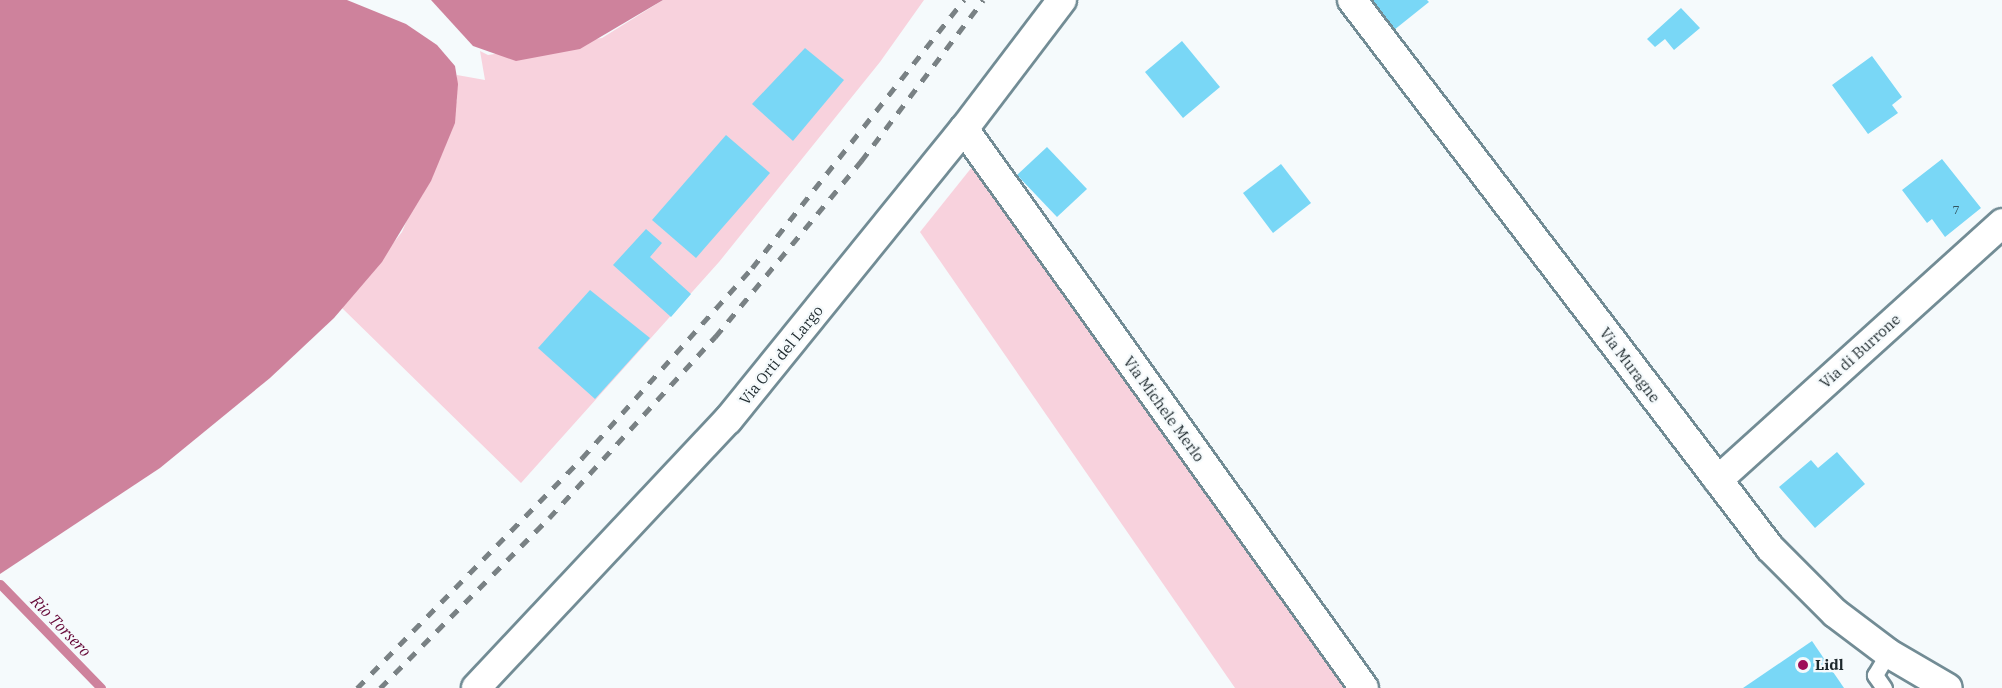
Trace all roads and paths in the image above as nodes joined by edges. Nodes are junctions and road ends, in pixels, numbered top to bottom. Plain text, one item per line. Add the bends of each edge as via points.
1 (1062, 0) edge
2 (1352, 0) edge
3 (964, 129) junction
4 (2002, 223) edge
5 (1718, 480) junction
6 (1888, 653) junction
7 (476, 688) edge
8 (1364, 688) edge
9 (1884, 688) edge
10 (1948, 688) edge

1 - 3 street, Via Orti del Largo
2 - 5 street, Via Muragne
3 - 7 street, Via Orti del Largo via 728,420
3 - 8 street, Via Michele Merlo
4 - 5 street, Via di Burrone
5 - 6 street, Via Muragne via 1770,548 1835,613
6 - 9 lane via 1875,675
6 - 10 street, Via Muragne

